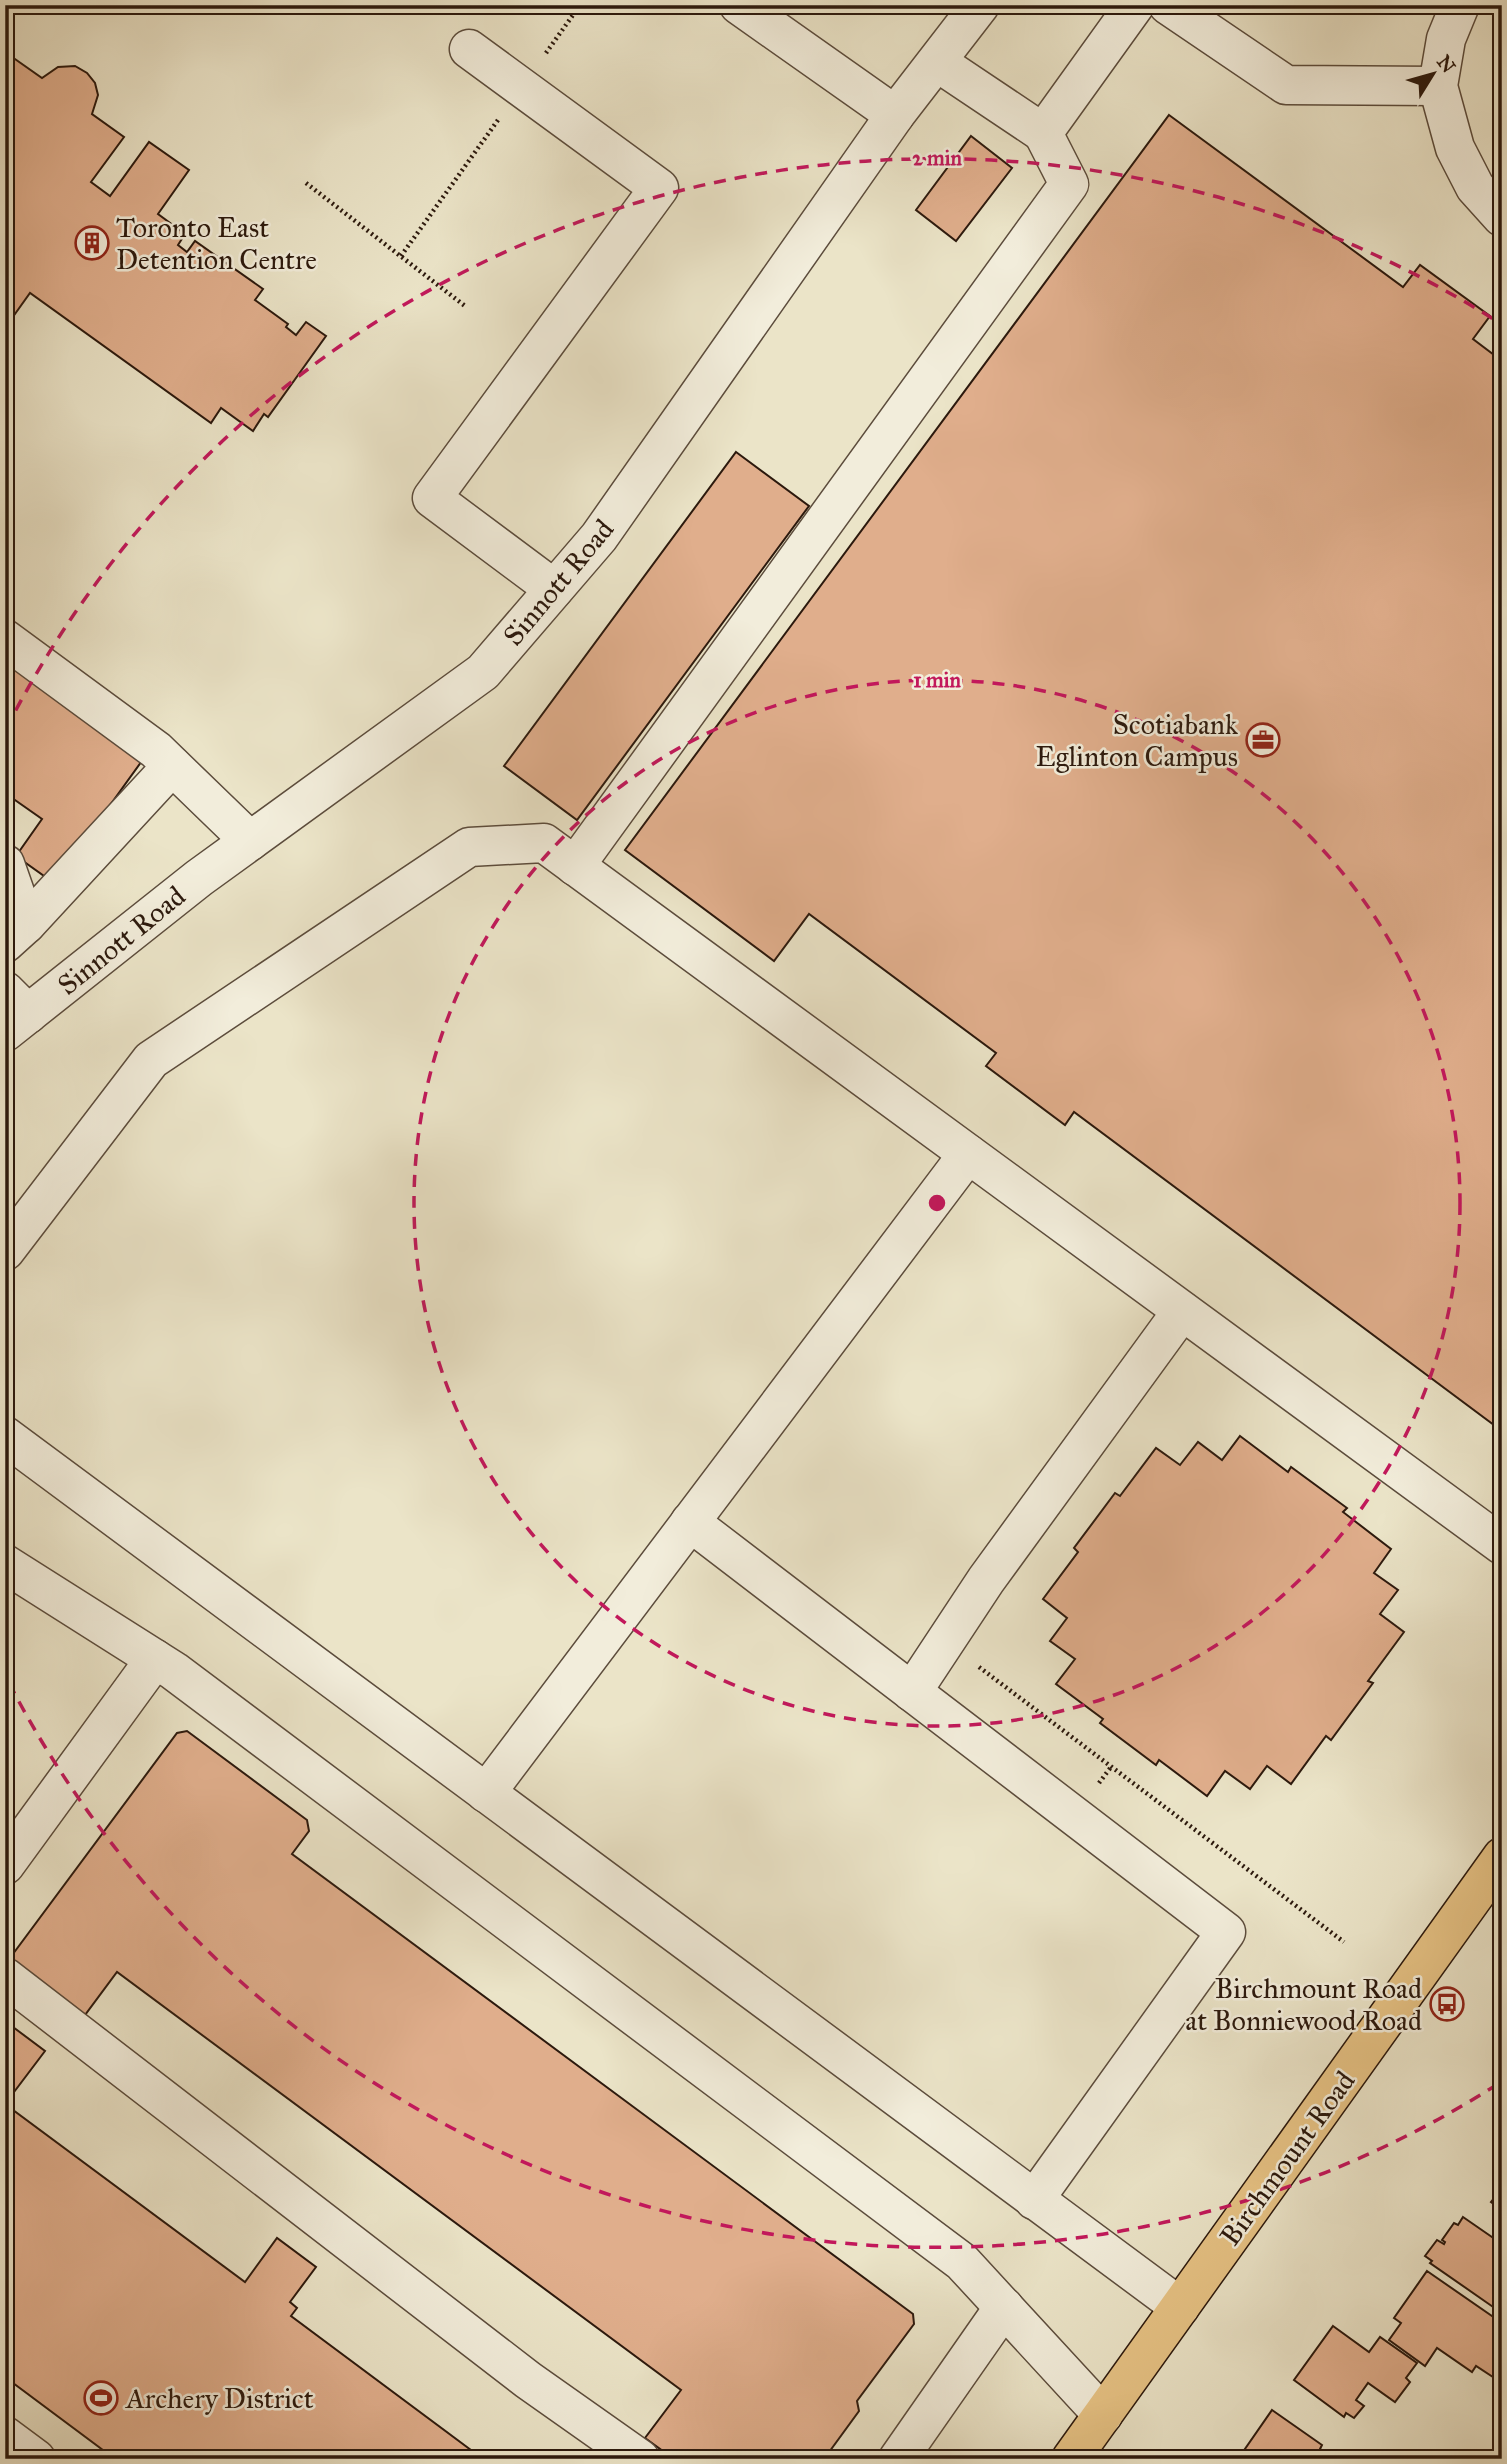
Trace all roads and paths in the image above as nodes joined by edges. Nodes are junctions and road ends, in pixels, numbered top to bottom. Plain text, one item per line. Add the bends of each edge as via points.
1 (580, 5) edge
2 (739, 5) edge
3 (980, 5) edge
4 (1135, 5) edge
5 (1168, 5) edge
6 (1460, 5) edge
7 (469, 49) dead end
8 (937, 62) junction
9 (1438, 86) junction
10 (521, 88) junction
11 (895, 115) junction
12 (1043, 133) junction
13 (306, 183) dead end
14 (1502, 217) edge
15 (401, 256) junction
16 (465, 306) dead end
17 (554, 589) junction
18 (5, 639) edge
19 (172, 766) junction
20 (250, 841) junction
21 (5, 863) edge
22 (575, 866) junction
23 (15, 934) edge
24 (13, 1012) edge
25 (968, 1154) junction
26 (5, 1251) edge
27 (1182, 1311) junction
28 (5, 1436) edge
29 (690, 1522) junction
30 (1502, 1545) edge
31 (5, 1564) edge
32 (946, 1642) junction
33 (155, 1658) junction
34 (912, 1692) junction
35 (485, 1793) junction
36 (1502, 1857) edge
37 (5, 1865) edge
38 (1344, 1942) dead end
39 (5, 1977) edge
40 (1034, 2200) junction
41 (1004, 2307) junction
42 (1180, 2307) junction
43 (1102, 2415) junction
44 (5, 2435) edge
45 (36, 2459) edge
46 (640, 2459) edge
47 (898, 2459) edge
48 (1071, 2459) edge

1 - 10 path
2 - 11 street
3 - 8 street, Sinnott Road
4 - 12 street
5 - 9 street via 1286,85
6 - 9 street via 1446,39
7 - 10 street
8 - 11 street, Sinnott Road
8 - 12 street
9 - 14 street via 1455,148 1475,187
10 - 15 path
10 - 17 street via 659,188 432,498
11 - 17 street, Sinnott Road via 599,537
12 - 22 street via 1069,184
13 - 15 path
15 - 16 path
17 - 20 street, Sinnott Road via 482,672
18 - 19 street
19 - 20 street
19 - 23 street
20 - 24 street, Sinnott Road
21 - 23 street
22 - 25 street
22 - 26 street via 544,843 469,847 151,1060
25 - 27 street
25 - 29 street
27 - 30 street
27 - 32 street
28 - 35 street
29 - 34 street
29 - 35 street
31 - 33 street
32 - 34 street
32 - 38 path
33 - 37 street
33 - 41 street via 962,2262
34 - 40 street via 1226,1932
35 - 40 street
36 - 42 main road, Birchmount Road
39 - 46 street via 528,2380
40 - 42 street
41 - 43 street
41 - 47 street
42 - 43 main road, Birchmount Road
43 - 48 main road, Birchmount Road
44 - 45 street

